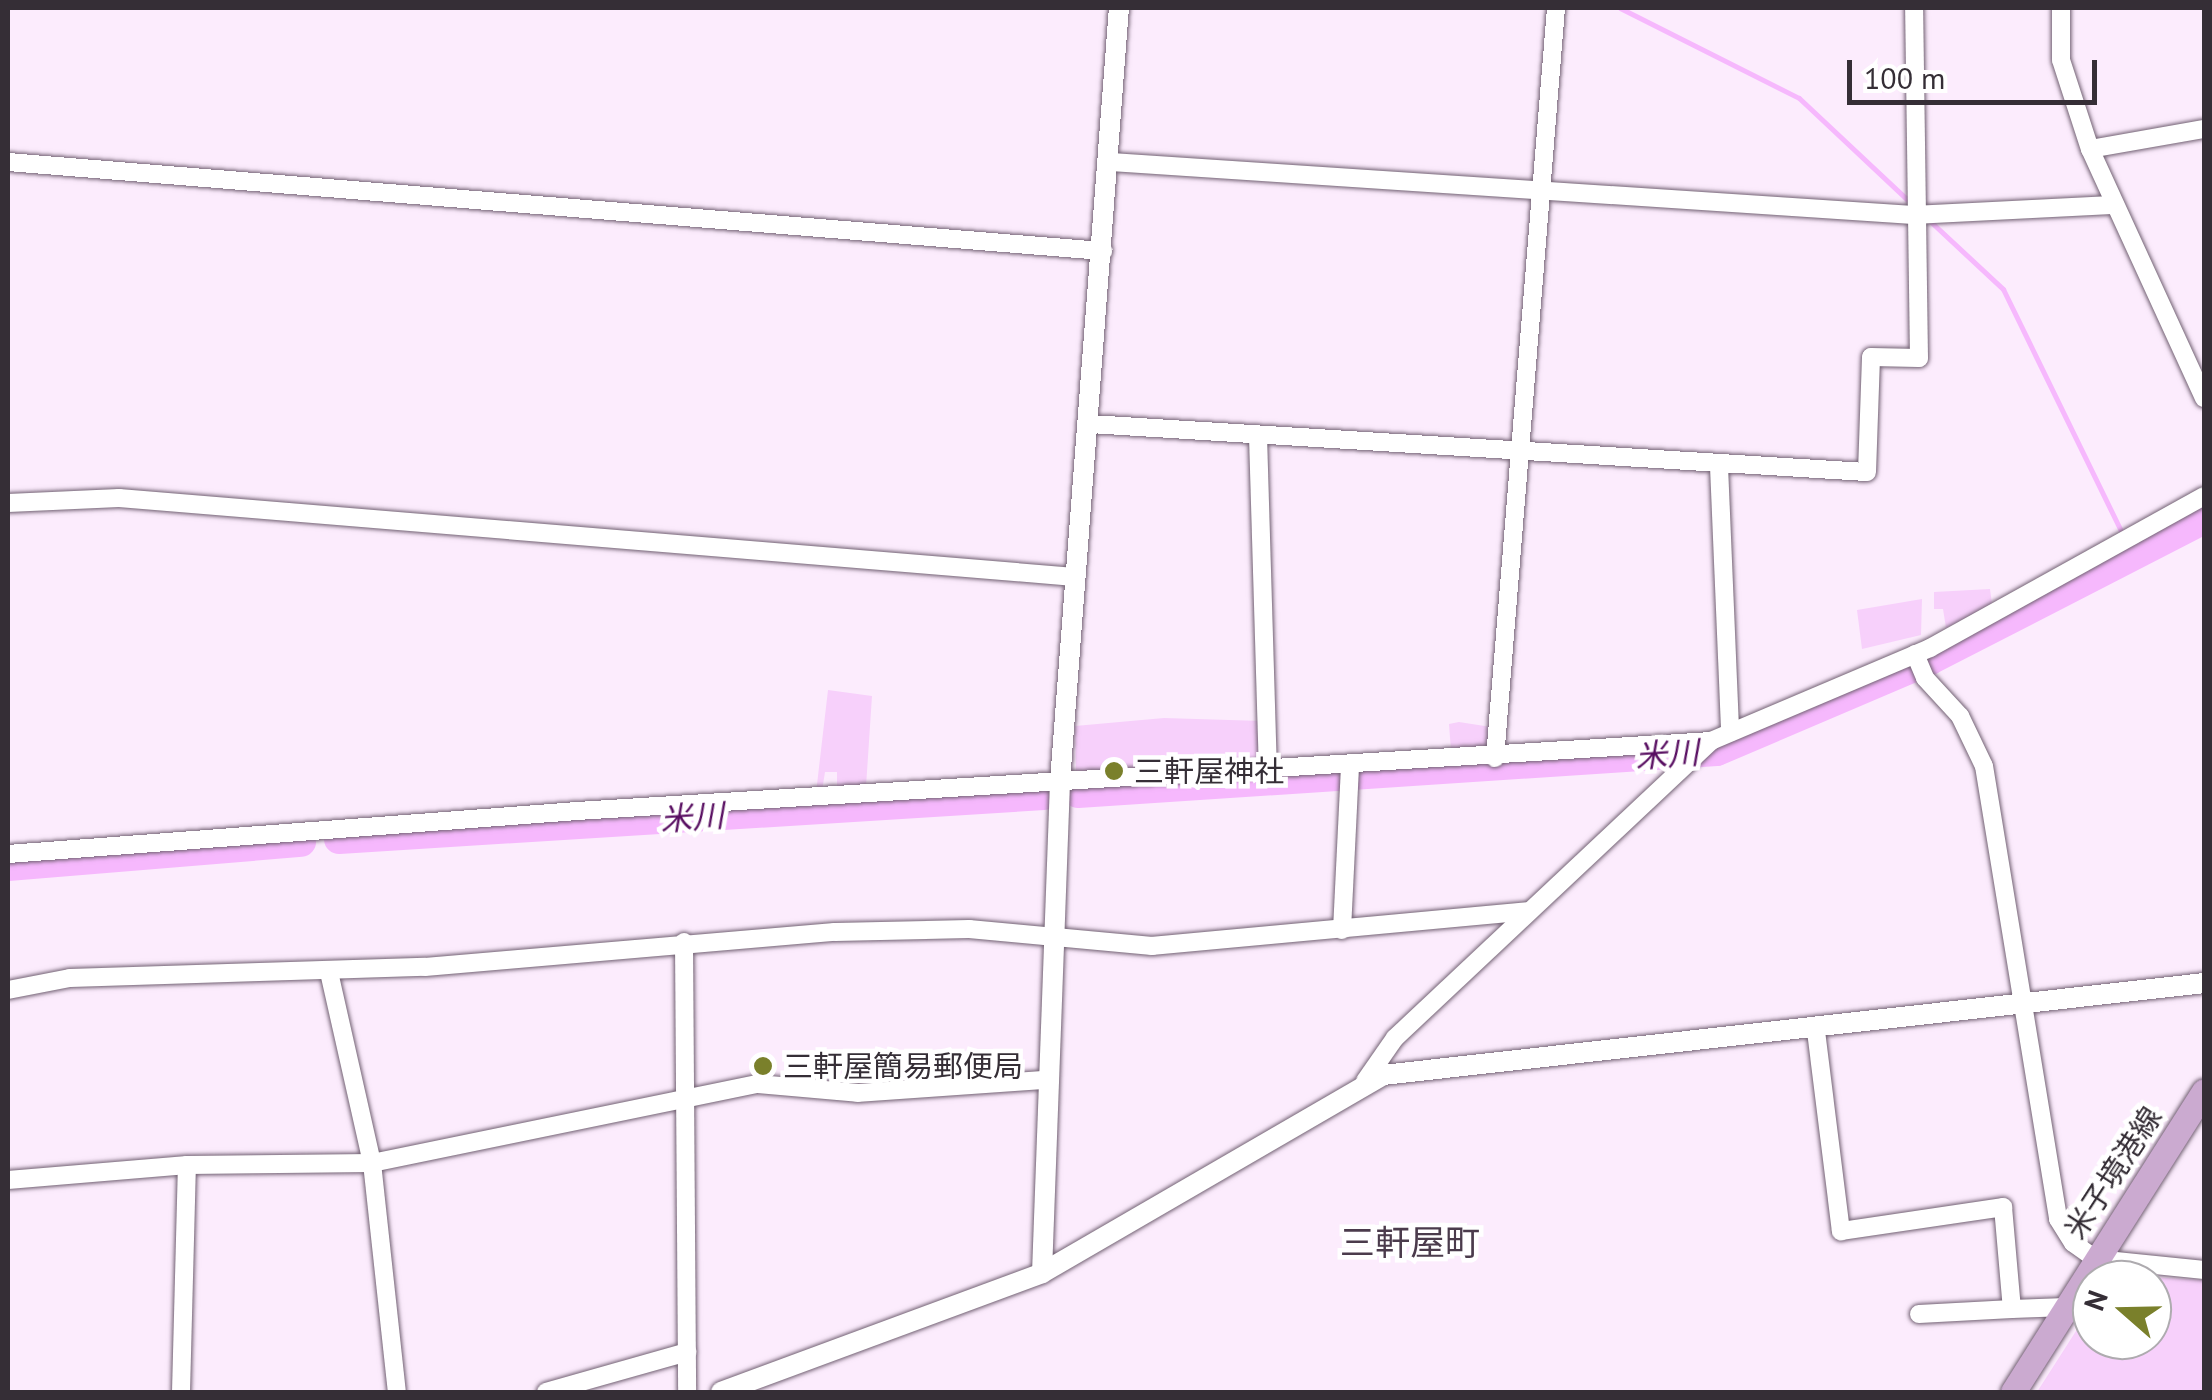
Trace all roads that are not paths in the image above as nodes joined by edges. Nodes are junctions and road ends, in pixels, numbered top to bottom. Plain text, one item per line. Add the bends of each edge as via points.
1 (1119, 8) edge
2 (1556, 8) edge
3 (1914, 8) edge
4 (2061, 8) edge
5 (2204, 129) edge
6 (2090, 149) junction
7 (8, 162) edge
8 (1110, 162) junction
9 (1542, 192) junction
10 (2112, 206) junction
11 (1913, 214) junction
12 (1103, 251) junction
13 (2204, 398) edge
14 (1090, 424) junction
15 (1258, 436) junction
16 (1520, 454) junction
17 (1719, 466) junction
18 (2204, 496) edge
19 (8, 503) edge
20 (1076, 577) junction
21 (1914, 654) junction
22 (1730, 732) junction
23 (1710, 741) junction
24 (1494, 758) junction
25 (1350, 765) junction
26 (1268, 769) junction
27 (1060, 780) junction
28 (8, 854) edge
29 (1526, 912) junction
30 (1342, 930) junction
31 (1052, 934) junction
32 (684, 942) junction
33 (330, 972) junction
34 (2204, 983) edge
35 (8, 990) edge
36 (2020, 1007) junction
37 (1816, 1031) junction
38 (1044, 1080) junction
39 (1365, 1080) junction
40 (2204, 1091) edge
41 (687, 1096) junction
42 (372, 1163) junction
43 (187, 1166) junction
44 (8, 1180) edge
45 (2096, 1259) junction
46 (2204, 1270) edge
47 (1042, 1273) junction
48 (2066, 1307) junction
49 (2012, 1309) junction
50 (1919, 1314) dead end
51 (687, 1352) junction
52 (181, 1392) edge
53 (397, 1392) edge
54 (546, 1392) edge
55 (687, 1392) edge
56 (722, 1392) edge
57 (2013, 1392) edge

1 - 8 street
2 - 9 street
3 - 11 street
4 - 6 street via 2061,60
5 - 6 street
6 - 10 street
7 - 12 street
8 - 9 street
8 - 12 street
9 - 11 street
9 - 16 street
10 - 11 street
10 - 13 street
11 - 17 street via 1920,358 1870,357 1867,472
12 - 14 street
14 - 15 street
14 - 20 street
15 - 16 street
15 - 26 street
16 - 17 street
16 - 24 street
17 - 22 street
18 - 21 street
19 - 20 street via 119,498
20 - 27 street
21 - 22 street
21 - 36 street via 1925,678 1960,716 1984,766
22 - 23 street
23 - 24 street
23 - 29 street
24 - 25 street
25 - 26 street
25 - 30 street
26 - 27 street
27 - 28 street
27 - 31 street
29 - 30 street
29 - 39 street via 1378,1056
30 - 31 street via 1152,946
31 - 32 street via 930,930
31 - 38 street
32 - 33 street
32 - 41 street
33 - 35 street via 70,978
33 - 42 street
34 - 36 street
36 - 37 street
36 - 45 street via 2058,1219 2073,1243
37 - 39 street
37 - 49 street via 1841,1231 2003,1207
38 - 41 street via 858,1094 758,1084
38 - 47 street
39 - 47 street
40 - 45 main road, 米子境港線
41 - 42 street via 515,1138
41 - 51 street
42 - 43 street
42 - 53 street
43 - 44 street
43 - 52 street
45 - 46 street
45 - 48 main road, 米子境港線
47 - 56 street
48 - 49 street
48 - 57 main road, 米子境港線
49 - 50 street
51 - 54 street
51 - 55 street

